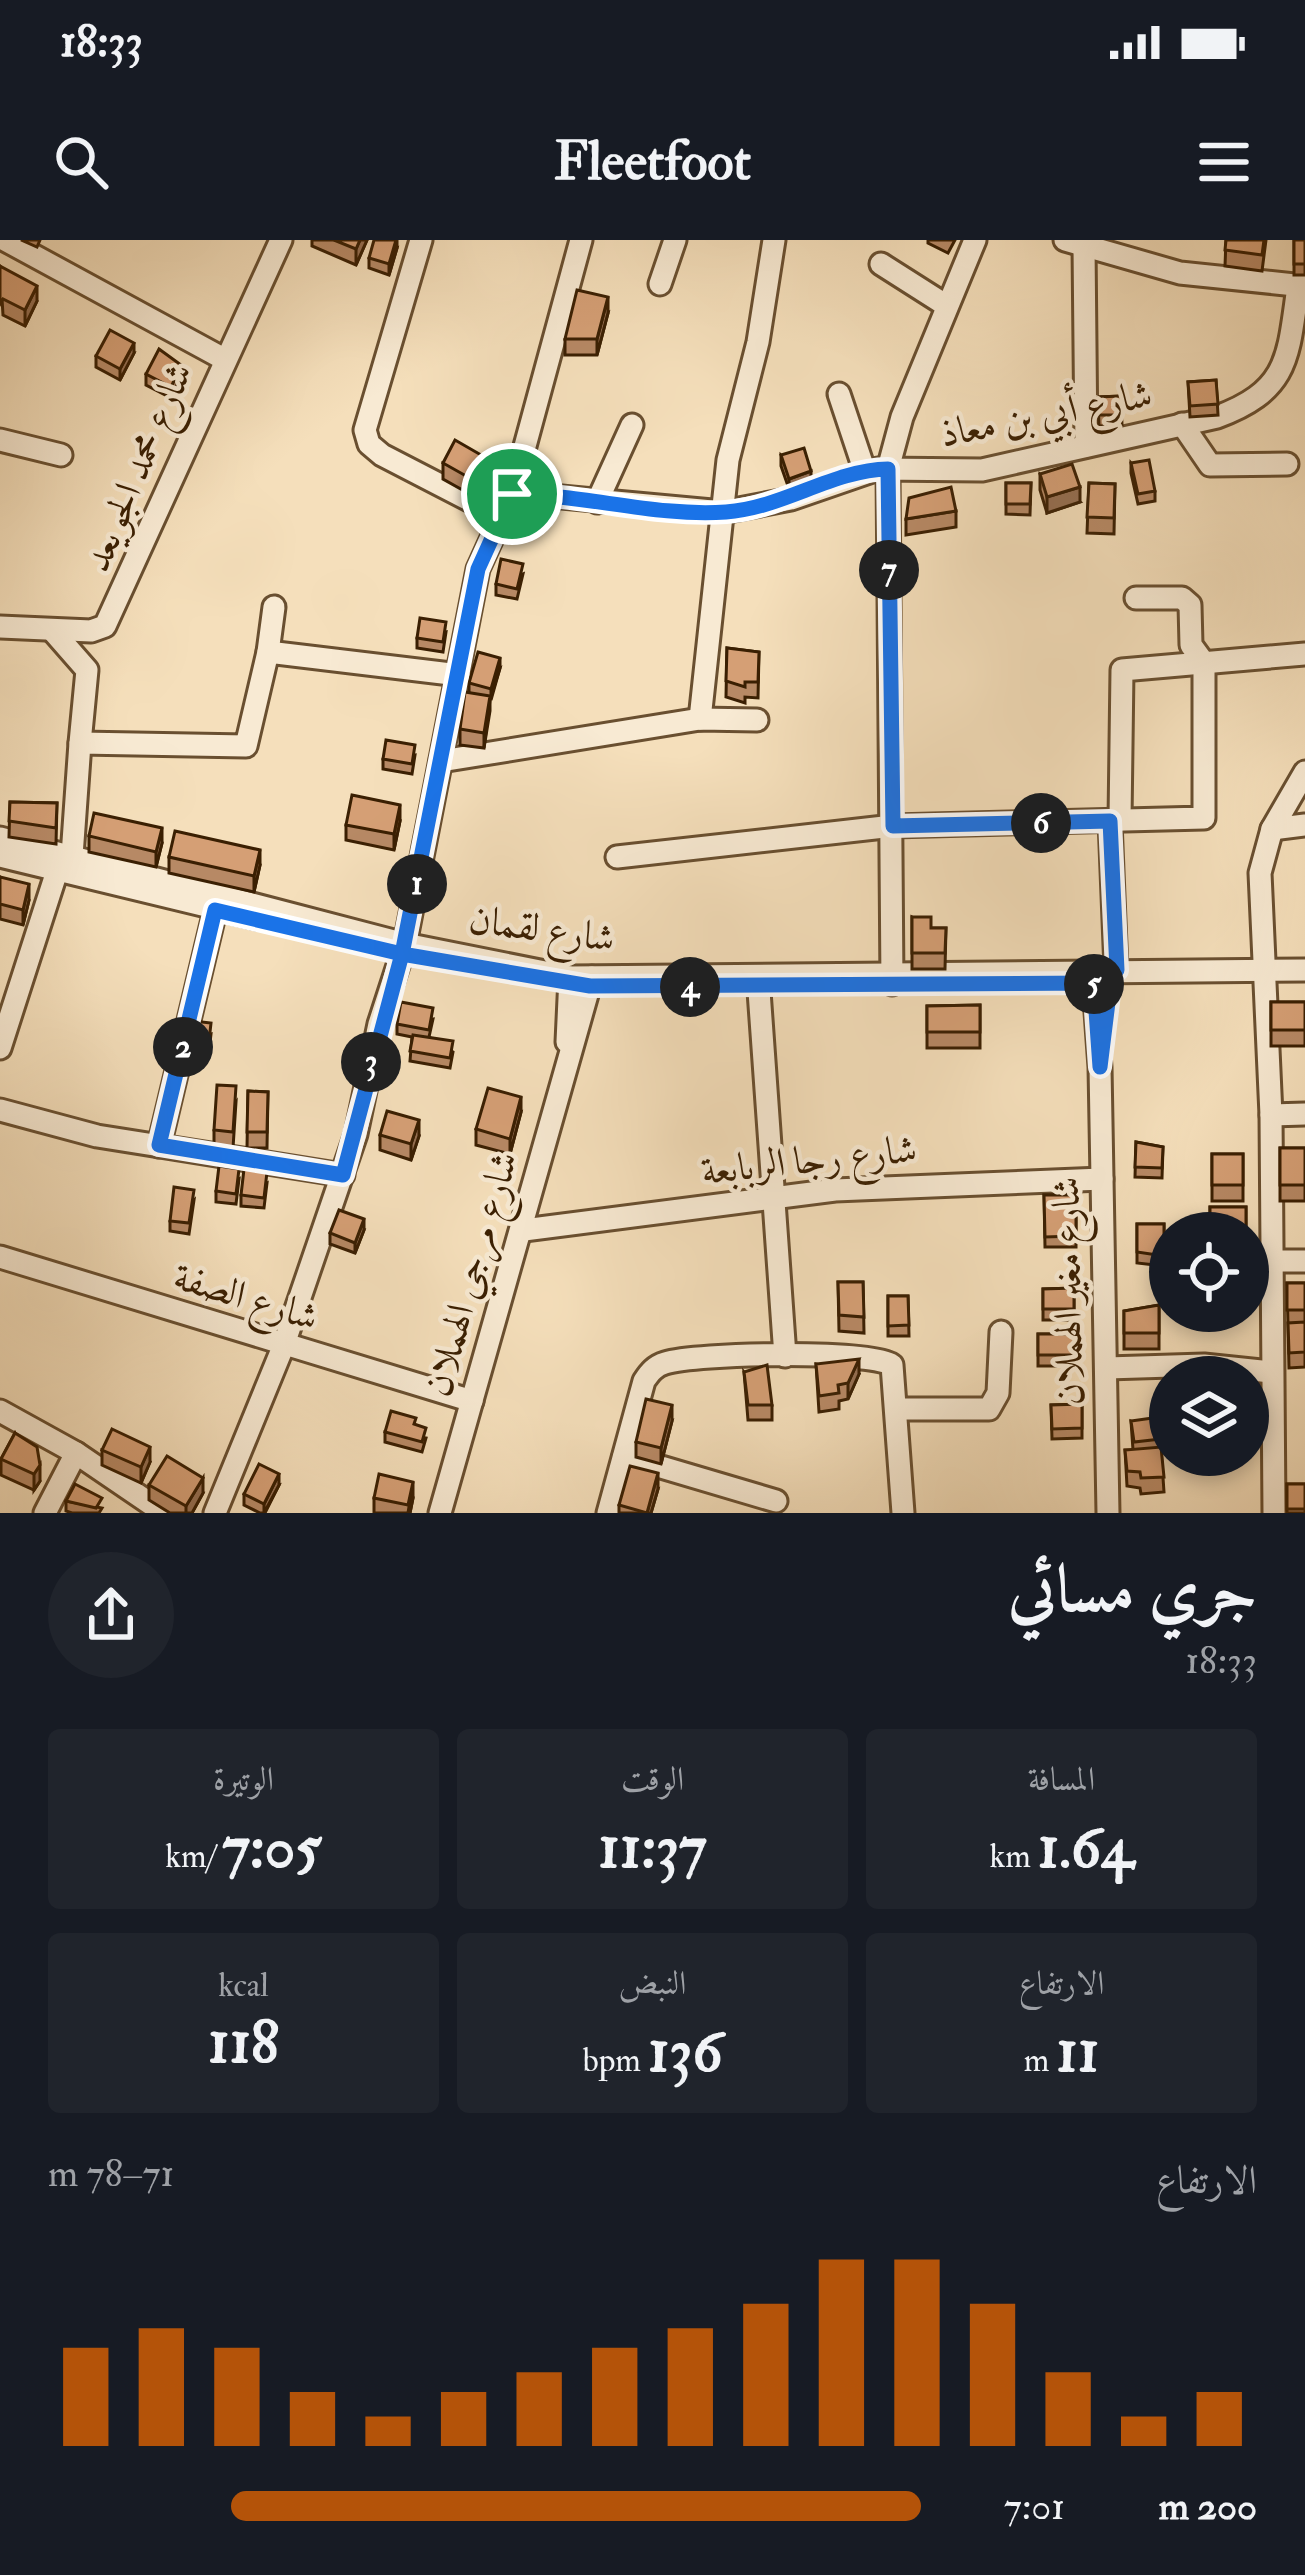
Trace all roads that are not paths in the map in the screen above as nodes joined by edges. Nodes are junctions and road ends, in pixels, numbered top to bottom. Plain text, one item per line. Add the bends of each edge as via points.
1 (5, 240) edge
2 (281, 240) edge
3 (422, 240) edge
4 (581, 240) edge
5 (675, 240) edge
6 (774, 240) edge
7 (975, 240) edge
8 (1075, 243) edge
9 (881, 264) dead end
10 (660, 284) dead end
11 (1302, 287) edge
12 (947, 306) junction
13 (224, 359) junction
14 (838, 394) dead end
15 (1182, 424) junction
16 (632, 425) dead end
17 (0, 440) edge
18 (1086, 446) junction
19 (61, 455) dead end
20 (1287, 464) dead end
21 (888, 469) junction
22 (865, 472) junction
23 (512, 494) junction
24 (597, 502) junction
25 (723, 512) junction
26 (1136, 598) dead end
27 (274, 608) dead end
28 (0, 627) edge
29 (52, 630) junction
30 (268, 652) junction
31 (1305, 654) edge
32 (1204, 663) junction
33 (459, 675) junction
34 (700, 719) junction
35 (758, 720) dead end
36 (80, 743) junction
37 (441, 761) junction
38 (1305, 772) edge
39 (1115, 821) junction
40 (1305, 825) edge
41 (893, 826) junction
42 (1272, 829) junction
43 (0, 838) edge
44 (0, 856) edge
45 (617, 856) dead end
46 (64, 864) junction
47 (215, 910) junction
48 (404, 949) junction
49 (1305, 970) edge
50 (1105, 976) junction
51 (1266, 977) junction
52 (892, 979) junction
53 (580, 981) junction
54 (759, 982) junction
55 (1305, 983) edge
56 (0, 1048) edge
57 (0, 1110) edge
58 (1305, 1114) edge
59 (1271, 1115) junction
60 (159, 1145) junction
61 (343, 1175) junction
62 (1102, 1179) junction
63 (771, 1197) junction
64 (524, 1230) junction
65 (0, 1257) edge
66 (1270, 1261) junction
67 (1305, 1262) edge
68 (1001, 1332) dead end
69 (283, 1347) junction
70 (784, 1356) junction
71 (1107, 1368) junction
72 (1271, 1372) junction
73 (472, 1401) junction
74 (898, 1409) junction
75 (0, 1411) edge
76 (76, 1453) junction
77 (624, 1456) junction
78 (776, 1501) dead end
79 (45, 1513) edge
80 (164, 1513) edge
81 (215, 1513) edge
82 (440, 1513) edge
83 (608, 1513) edge
84 (903, 1513) edge
85 (1108, 1513) edge
86 (1274, 1513) edge

1 - 13 street
2 - 13 street, شارع محمد الجويعد
3 - 23 street, شارع أبي بن معاذ via 368,412 369,444 465,500 489,503
4 - 23 street
5 - 10 street
6 - 25 street
7 - 12 street
8 - 11 street via 1180,273
8 - 18 street
9 - 12 street
11 - 15 street, شارع أبي بن معاذ via 1288,362 1272,386 1243,407
12 - 21 street
13 - 29 street, شارع محمد الجويعد via 116,611 91,631
14 - 22 street
15 - 18 street, شارع أبي بن معاذ
15 - 20 street via 1210,465
16 - 24 street
17 - 19 street
18 - 21 street, شارع أبي بن معاذ via 982,470
21 - 22 street, شارع أبي بن معاذ
21 - 41 street
22 - 25 street, شارع أبي بن معاذ via 791,500
23 - 24 street, شارع أبي بن معاذ
23 - 33 street via 478,569
24 - 25 street, شارع أبي بن معاذ
25 - 34 street
26 - 32 street via 1190,605 1191,645
27 - 30 street
28 - 29 street, شارع محمد الجويعد
29 - 36 street via 86,665
30 - 33 street
30 - 36 street via 246,746
31 - 32 street
32 - 39 street, شارع مغير الهملان via 1120,671
32 - 39 street via 1204,818
33 - 37 street
34 - 35 street
34 - 37 street
36 - 46 street
37 - 48 street
38 - 42 street
39 - 41 street
39 - 50 street, شارع مغير الهملان
40 - 42 street
41 - 45 street
41 - 52 street
42 - 51 street via 1260,873
43 - 46 street, شارع لقمان
44 - 46 street, شارع لقمان
46 - 47 street, شارع لقمان
46 - 48 street, شارع لقمان
46 - 56 street
47 - 48 street, شارع لقمان
47 - 60 street
48 - 53 street, شارع لقمان
48 - 61 street
49 - 51 street, شارع لقمان
50 - 51 street, شارع لقمان
50 - 52 street, شارع لقمان
50 - 62 street, شارع مغير الهملان
51 - 55 street, شارع لقمان
51 - 59 street
52 - 54 street, شارع لقمان
53 - 54 street, شارع لقمان
53 - 64 street, شارع مرجي الهملان
54 - 63 street
57 - 60 street
58 - 59 street
59 - 66 street
60 - 61 street
61 - 69 street
62 - 63 street, شارع رجا الربابعة
62 - 71 street, شارع مغير الهملان
63 - 64 street, شارع رجا الربابعة
63 - 70 street
64 - 73 street, شارع مرجي الهملان
65 - 69 street, شارع الصفة
66 - 67 street
66 - 72 street
68 - 74 street via 998,1393 989,1408
69 - 73 street, شارع الصفة
69 - 81 street
70 - 74 street via 881,1358 896,1370
70 - 77 street via 654,1368
71 - 72 street
71 - 85 street, شارع مغير الهملان
72 - 86 street
73 - 82 street, شارع مرجي الهملان
74 - 84 street
75 - 76 street
76 - 79 street
76 - 80 street
77 - 78 street
77 - 83 street

